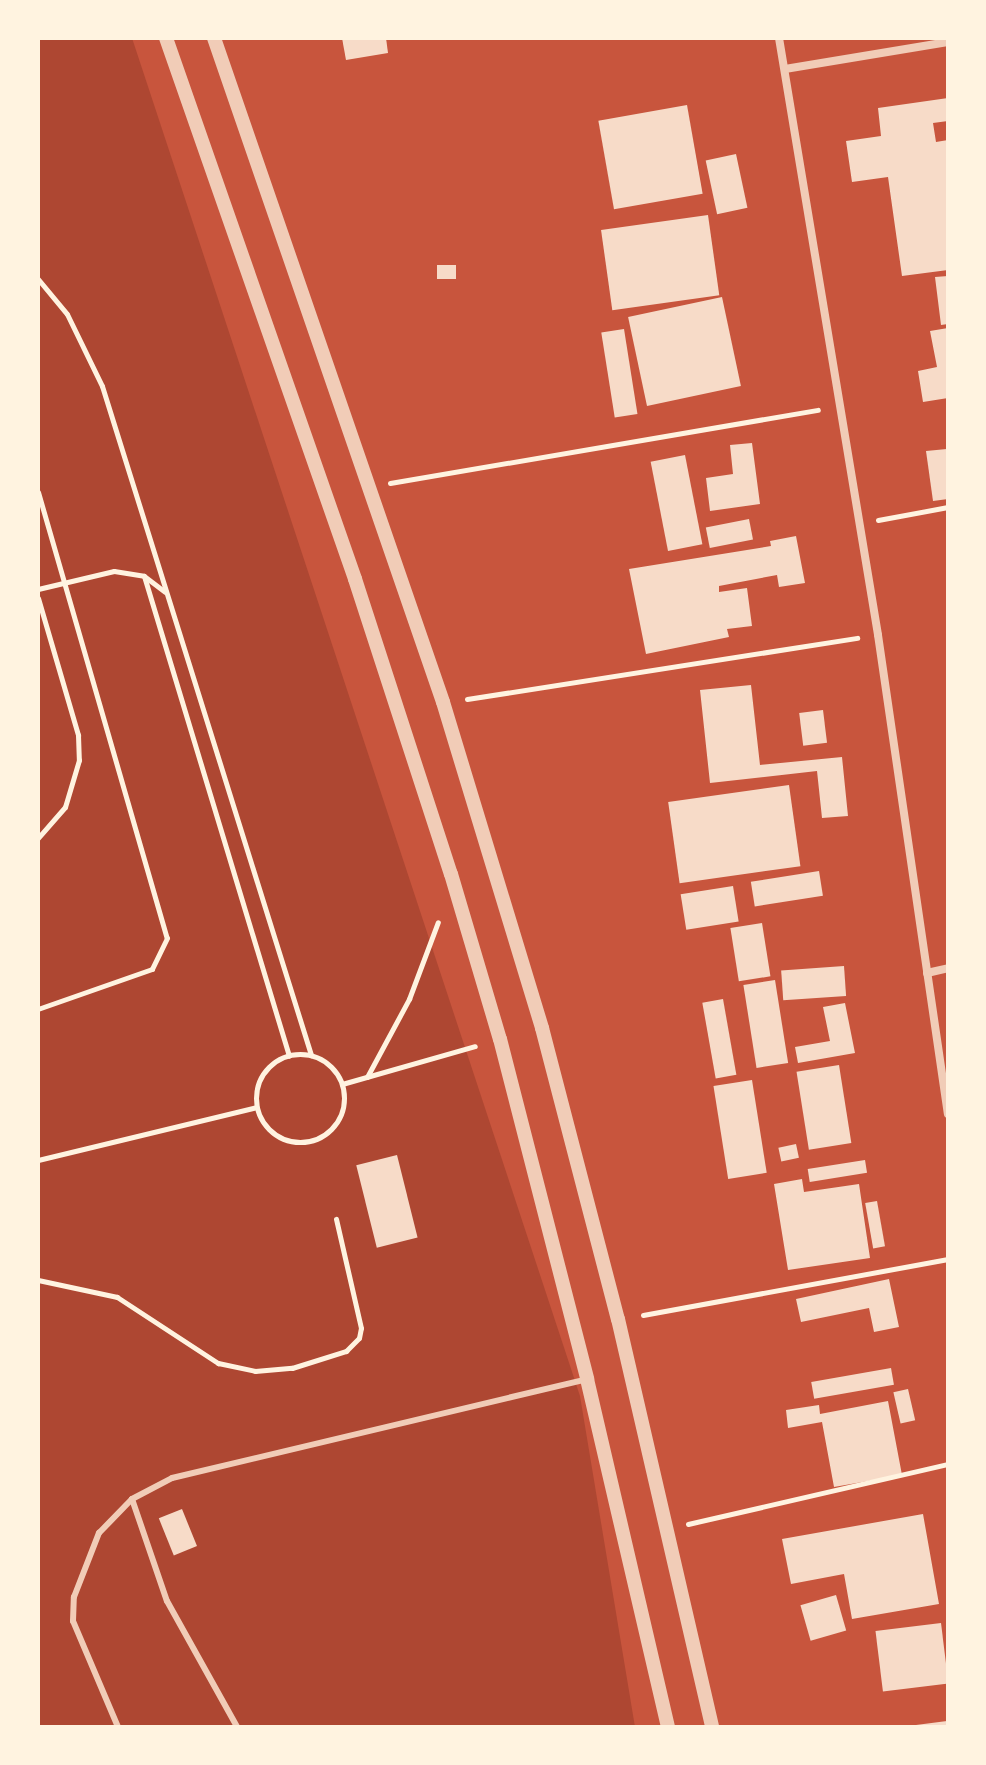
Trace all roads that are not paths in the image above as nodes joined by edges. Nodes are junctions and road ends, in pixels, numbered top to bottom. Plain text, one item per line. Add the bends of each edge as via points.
1 (166, 38) edge
2 (779, 38) edge
3 (948, 42) edge
4 (217, 43) edge
5 (785, 69) junction
6 (948, 968) edge
7 (927, 973) junction
8 (948, 1114) edge
9 (587, 1379) junction
10 (132, 1499) junction
11 (118, 1727) edge
12 (237, 1727) edge
13 (668, 1727) edge
14 (712, 1727) edge

1 - 9 street via 355,579 451,874 500,1039
2 - 5 street
3 - 5 street
4 - 14 street via 443,702 542,1028 618,1319
5 - 7 street via 878,635
6 - 7 street
7 - 8 street
9 - 10 lane via 172,1478
9 - 13 street
10 - 11 lane via 99,1533 74,1597 73,1621
10 - 12 lane via 167,1601

